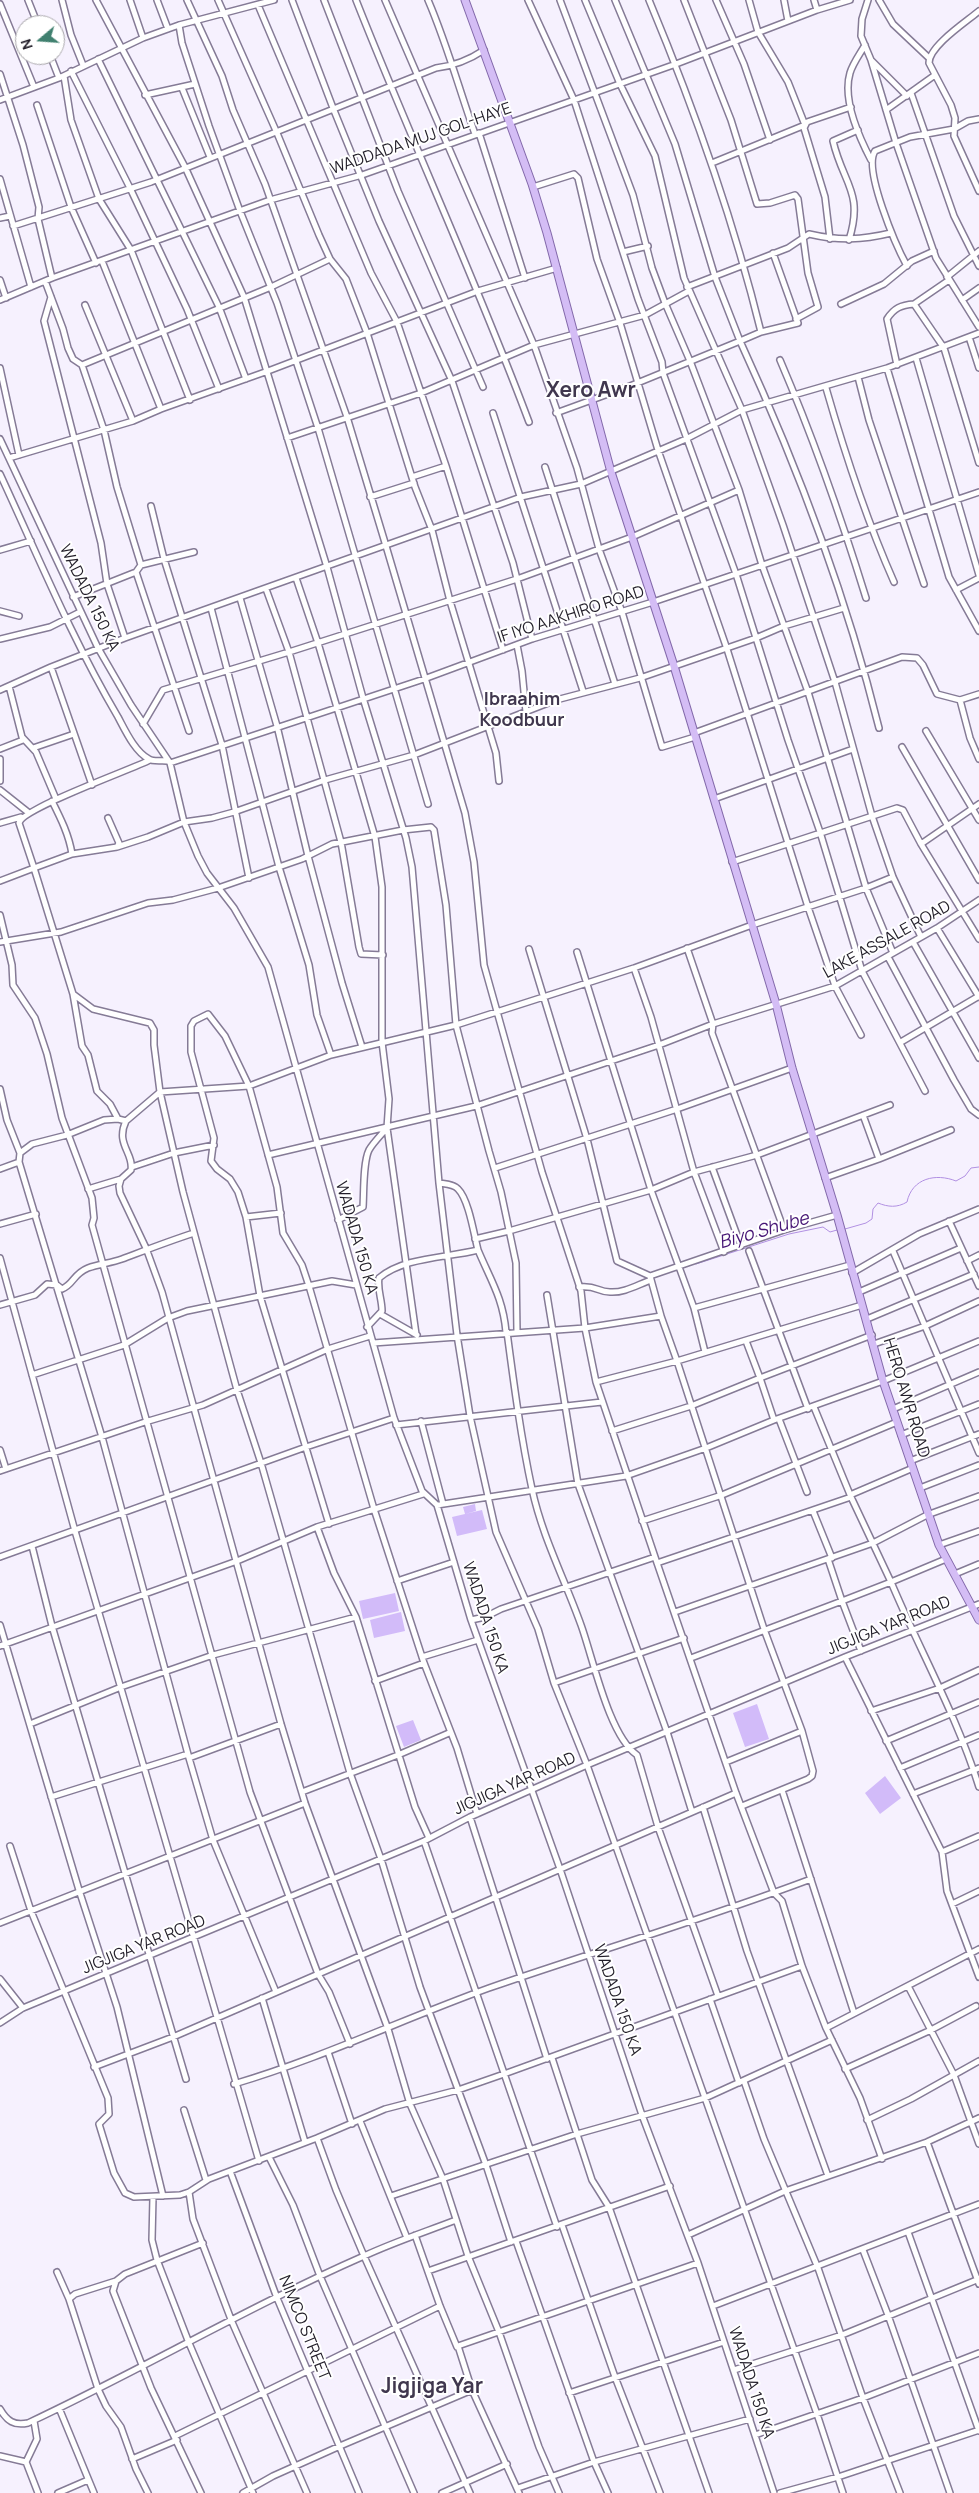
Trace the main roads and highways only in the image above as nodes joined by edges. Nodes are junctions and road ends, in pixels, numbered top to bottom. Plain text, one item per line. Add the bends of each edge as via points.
1 (465, 0) edge
2 (976, 1605) edge
3 (979, 1620) edge

1 - 2 main road, HERO AWR ROAD via 533,187 611,472 674,666 776,1004 883,1381 939,1545
2 - 3 main road, HERO AWR ROAD

